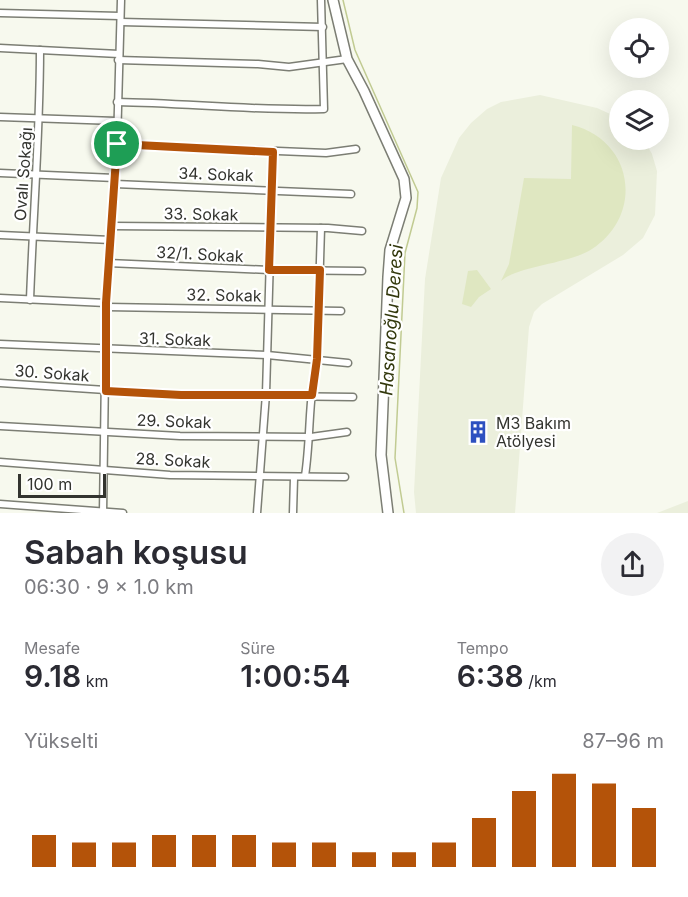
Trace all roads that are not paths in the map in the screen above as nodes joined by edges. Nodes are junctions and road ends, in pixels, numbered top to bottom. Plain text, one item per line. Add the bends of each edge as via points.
1 (121, 0) edge
2 (321, 0) edge
3 (333, 0) edge
4 (0, 13) edge
5 (120, 19) junction
6 (322, 27) junction
7 (0, 48) edge
8 (40, 50) junction
9 (119, 57) junction
10 (346, 59) junction
11 (321, 63) junction
12 (117, 102) junction
13 (0, 117) edge
14 (40, 119) junction
15 (116, 121) junction
16 (117, 144) junction
17 (356, 149) dead end
18 (273, 152) junction
19 (0, 173) edge
20 (34, 174) junction
21 (115, 181) junction
22 (272, 189) junction
23 (351, 194) dead end
24 (112, 226) junction
25 (321, 228) junction
26 (269, 229) junction
27 (362, 231) dead end
28 (0, 235) edge
29 (33, 237) junction
30 (111, 240) junction
31 (108, 263) junction
32 (269, 270) junction
33 (320, 270) junction
34 (362, 270) dead end
35 (0, 298) edge
36 (30, 300) junction
37 (107, 305) junction
38 (268, 309) junction
39 (319, 311) junction
40 (340, 311) dead end
41 (0, 344) edge
42 (107, 350) junction
43 (267, 355) junction
44 (317, 359) junction
45 (348, 363) dead end
46 (0, 383) edge
47 (106, 391) junction
48 (266, 394) junction
49 (312, 395) junction
50 (353, 397) dead end
51 (0, 426) edge
52 (104, 432) junction
53 (347, 432) dead end
54 (263, 436) junction
55 (311, 437) junction
56 (0, 462) edge
57 (102, 468) junction
58 (305, 476) junction
59 (261, 477) junction
60 (345, 477) dead end
61 (294, 478) junction
62 (0, 504) edge
63 (103, 512) edge
64 (123, 513) edge
65 (257, 513) edge
66 (293, 513) edge
67 (388, 513) edge

1 - 5 street
2 - 6 street
3 - 10 street
4 - 5 street
5 - 6 street
5 - 9 street
6 - 11 street
7 - 8 street
8 - 9 street
8 - 14 street, Ovalı Sokağı
9 - 11 street via 290,67
9 - 12 street
10 - 11 street
10 - 67 street via 386,136 406,190 390,250 388,277 381,455
11 - 12 street via 324,109
12 - 15 street
13 - 14 street
14 - 15 street
14 - 20 street, Ovalı Sokağı
15 - 16 street
16 - 18 street
16 - 21 street
17 - 18 street
18 - 22 street
19 - 20 street, 34. Sokak
20 - 21 street, 34. Sokak
20 - 29 street, Ovalı Sokağı
21 - 22 street, 34. Sokak
21 - 24 street
22 - 23 street, 34. Sokak
22 - 26 street
24 - 26 street, 33. Sokak
24 - 30 street
25 - 26 street, 33. Sokak
25 - 27 street, 33. Sokak
25 - 33 street
26 - 32 street
28 - 29 street
29 - 30 street
29 - 36 street, Ovalı Sokağı
30 - 31 street
31 - 32 street, 32/1. Sokak
31 - 37 street
32 - 33 street, 32/1. Sokak
32 - 38 street
33 - 34 street, 32/1. Sokak
33 - 39 street
35 - 36 street, 32. Sokak
36 - 37 street, 32. Sokak
37 - 38 street, 32. Sokak
37 - 42 street
38 - 39 street, 32. Sokak
38 - 43 street
39 - 40 street, 32. Sokak
39 - 44 street
41 - 42 street, 31. Sokak
42 - 43 street, 31. Sokak
42 - 47 street
43 - 44 street, 31. Sokak
43 - 48 street
44 - 45 street, 31. Sokak
44 - 49 street
46 - 47 street, 30. Sokak
47 - 48 street, 30. Sokak
47 - 52 street
48 - 49 street, 30. Sokak
48 - 54 street
49 - 50 street, 30. Sokak
49 - 55 street
51 - 52 street, 29. Sokak
52 - 54 street, 29. Sokak
52 - 57 street
53 - 55 street, 29. Sokak
54 - 55 street, 29. Sokak
54 - 59 street
55 - 58 street
56 - 57 street, 28. Sokak
57 - 59 street, 28. Sokak via 170,475
57 - 63 street
58 - 60 street, 28. Sokak
58 - 61 street, 28. Sokak
59 - 61 street, 28. Sokak
59 - 65 street
61 - 66 street
62 - 63 street
63 - 64 street

